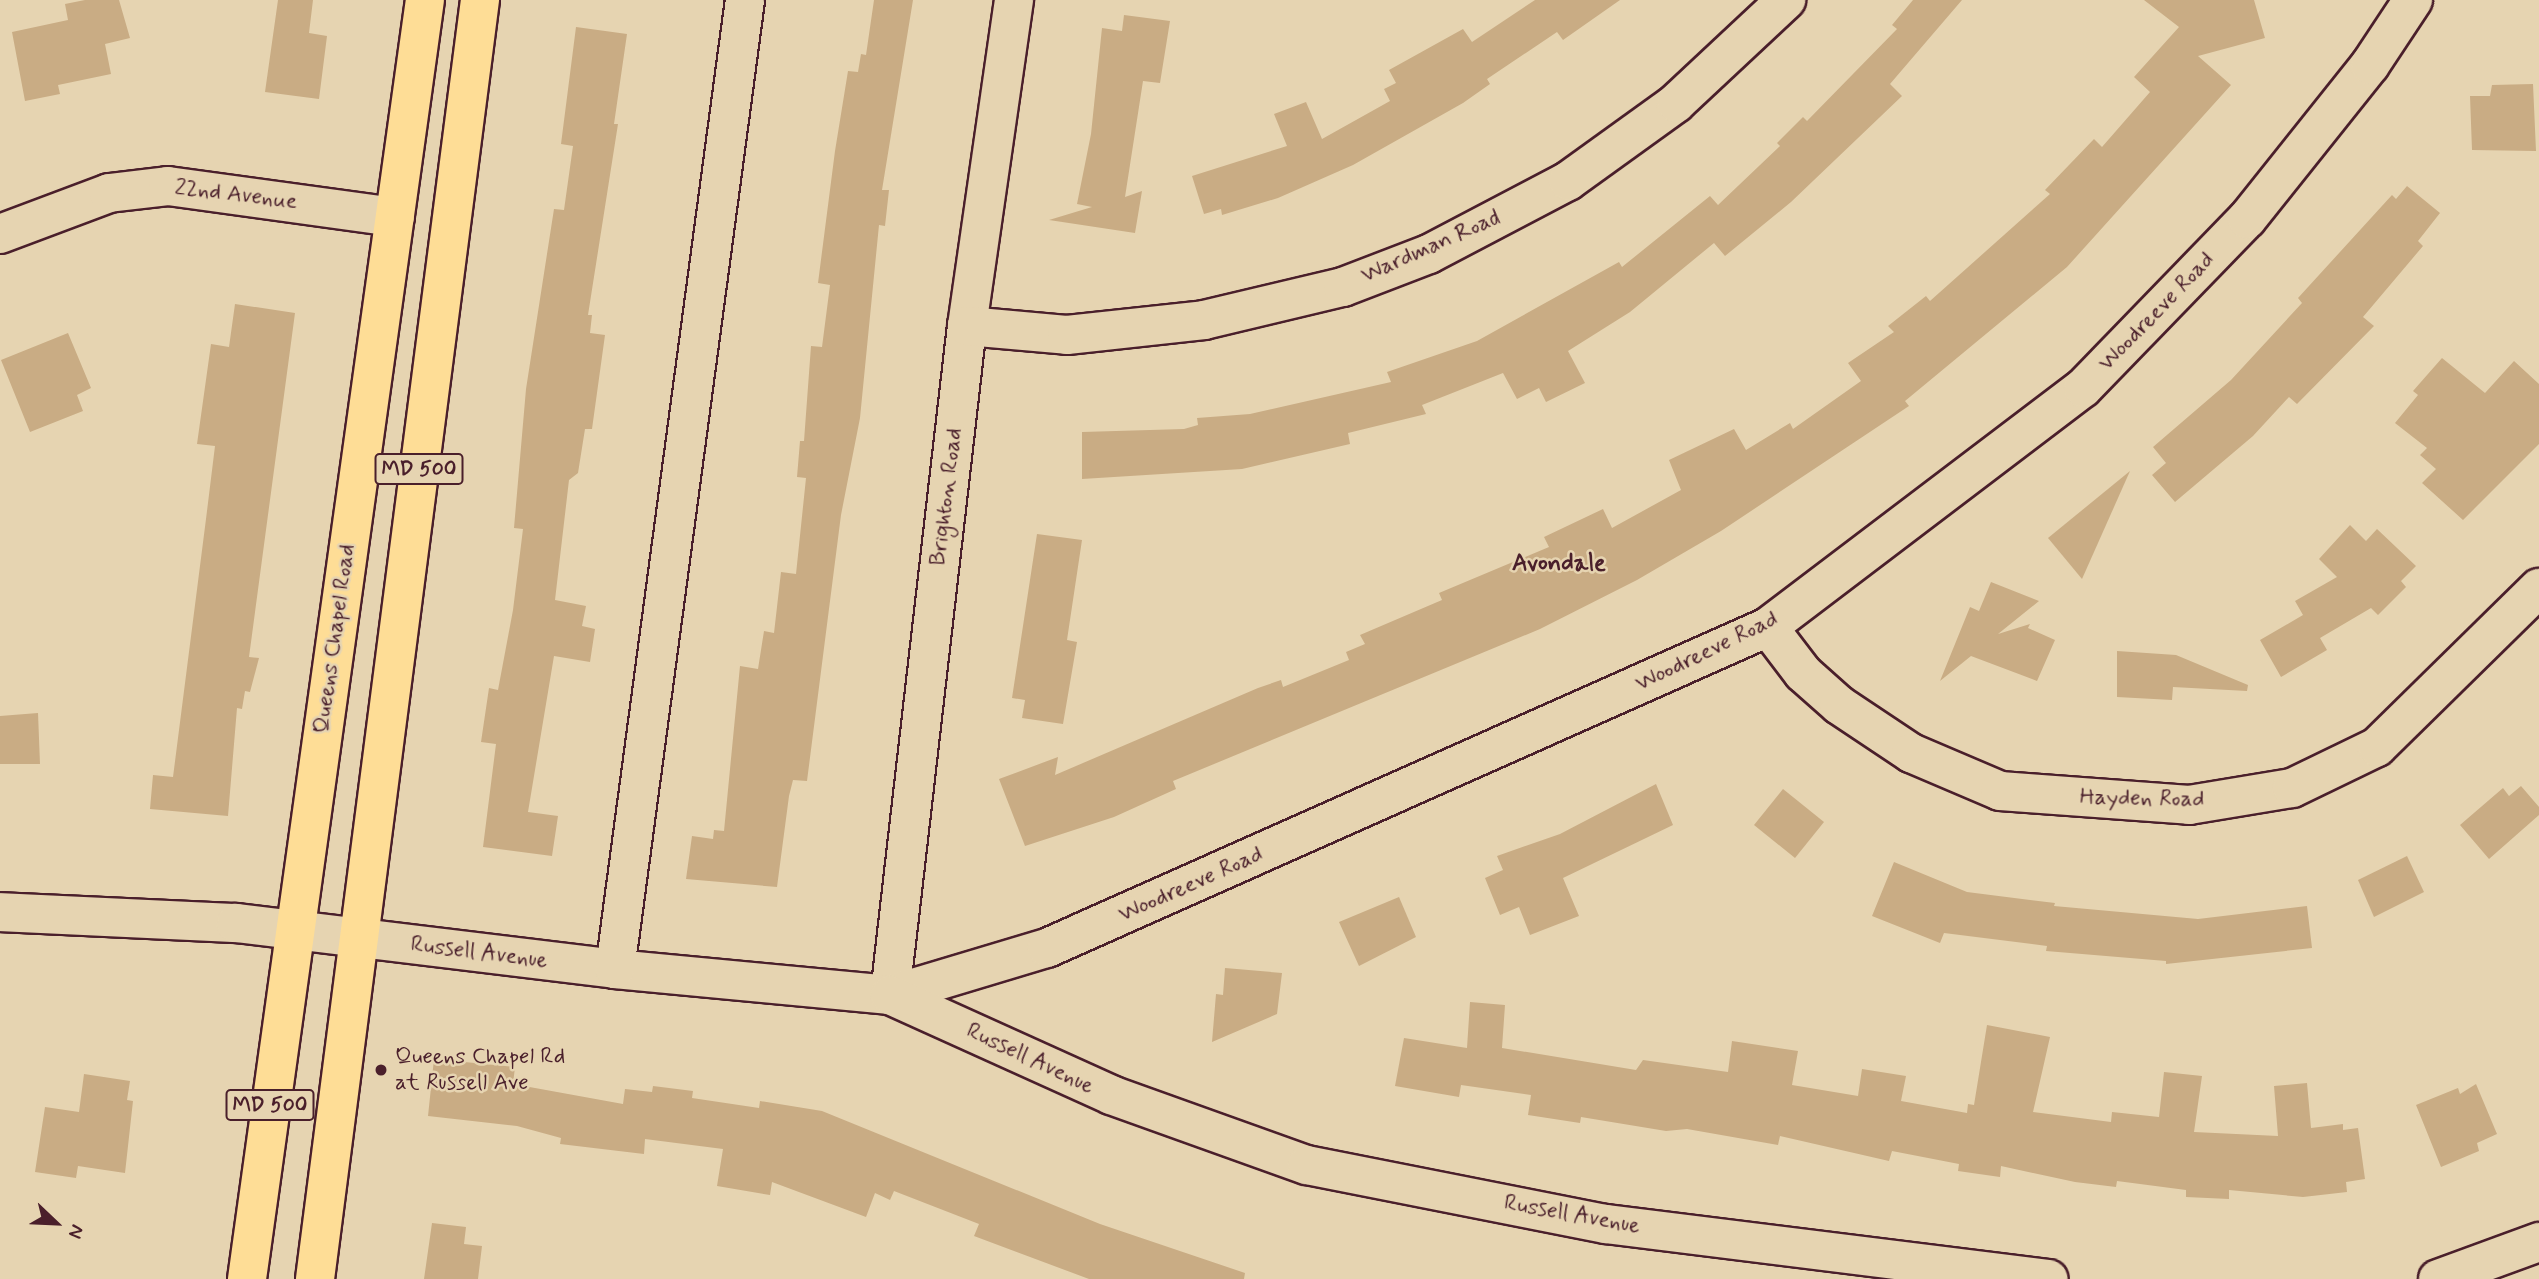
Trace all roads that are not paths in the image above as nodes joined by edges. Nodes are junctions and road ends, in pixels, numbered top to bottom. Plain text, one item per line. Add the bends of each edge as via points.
1 (425, 0) edge
2 (480, 0) edge
3 (745, 0) edge
4 (1014, 0) edge
5 (1786, 0) edge
6 (2413, 0) edge
7 (395, 217) junction
8 (0, 233) edge
9 (967, 326) junction
10 (2539, 588) edge
11 (1768, 627) junction
12 (0, 912) edge
13 (293, 930) junction
14 (356, 939) junction
15 (615, 969) junction
16 (890, 995) junction
17 (2539, 1242) edge
18 (247, 1279) edge
19 (315, 1279) edge
20 (2049, 1279) edge
21 (2438, 1279) edge

1 - 7 main road, Queens Chapel Road / MD 500
2 - 14 main road, MD 500
3 - 15 street
4 - 9 street, Brighton Road
5 - 9 street, Wardman Road via 1676,103 1568,181 1429,254 1343,287 1204,320 1067,335
6 - 11 street, Woodreeve Road via 2370,65 2247,219 2083,388
7 - 8 street, 22nd Avenue via 168,186 108,194
7 - 13 main road, Queens Chapel Road / MD 500
9 - 16 street, Brighton Road
10 - 11 street, Hayden Road via 2377,747 2292,788 2189,805 2000,791 1910,753 1839,705 1803,673
11 - 16 street, Woodreeve Road via 1047,948
12 - 13 street, Russell Avenue via 223,922
13 - 14 street, Russell Avenue
13 - 18 main road, Queens Chapel Road / MD 500
14 - 15 street, Russell Avenue
14 - 19 main road, MD 500
15 - 16 street, Russell Avenue
16 - 20 street, Russell Avenue via 1111,1095 1307,1165 1606,1224
17 - 21 street

